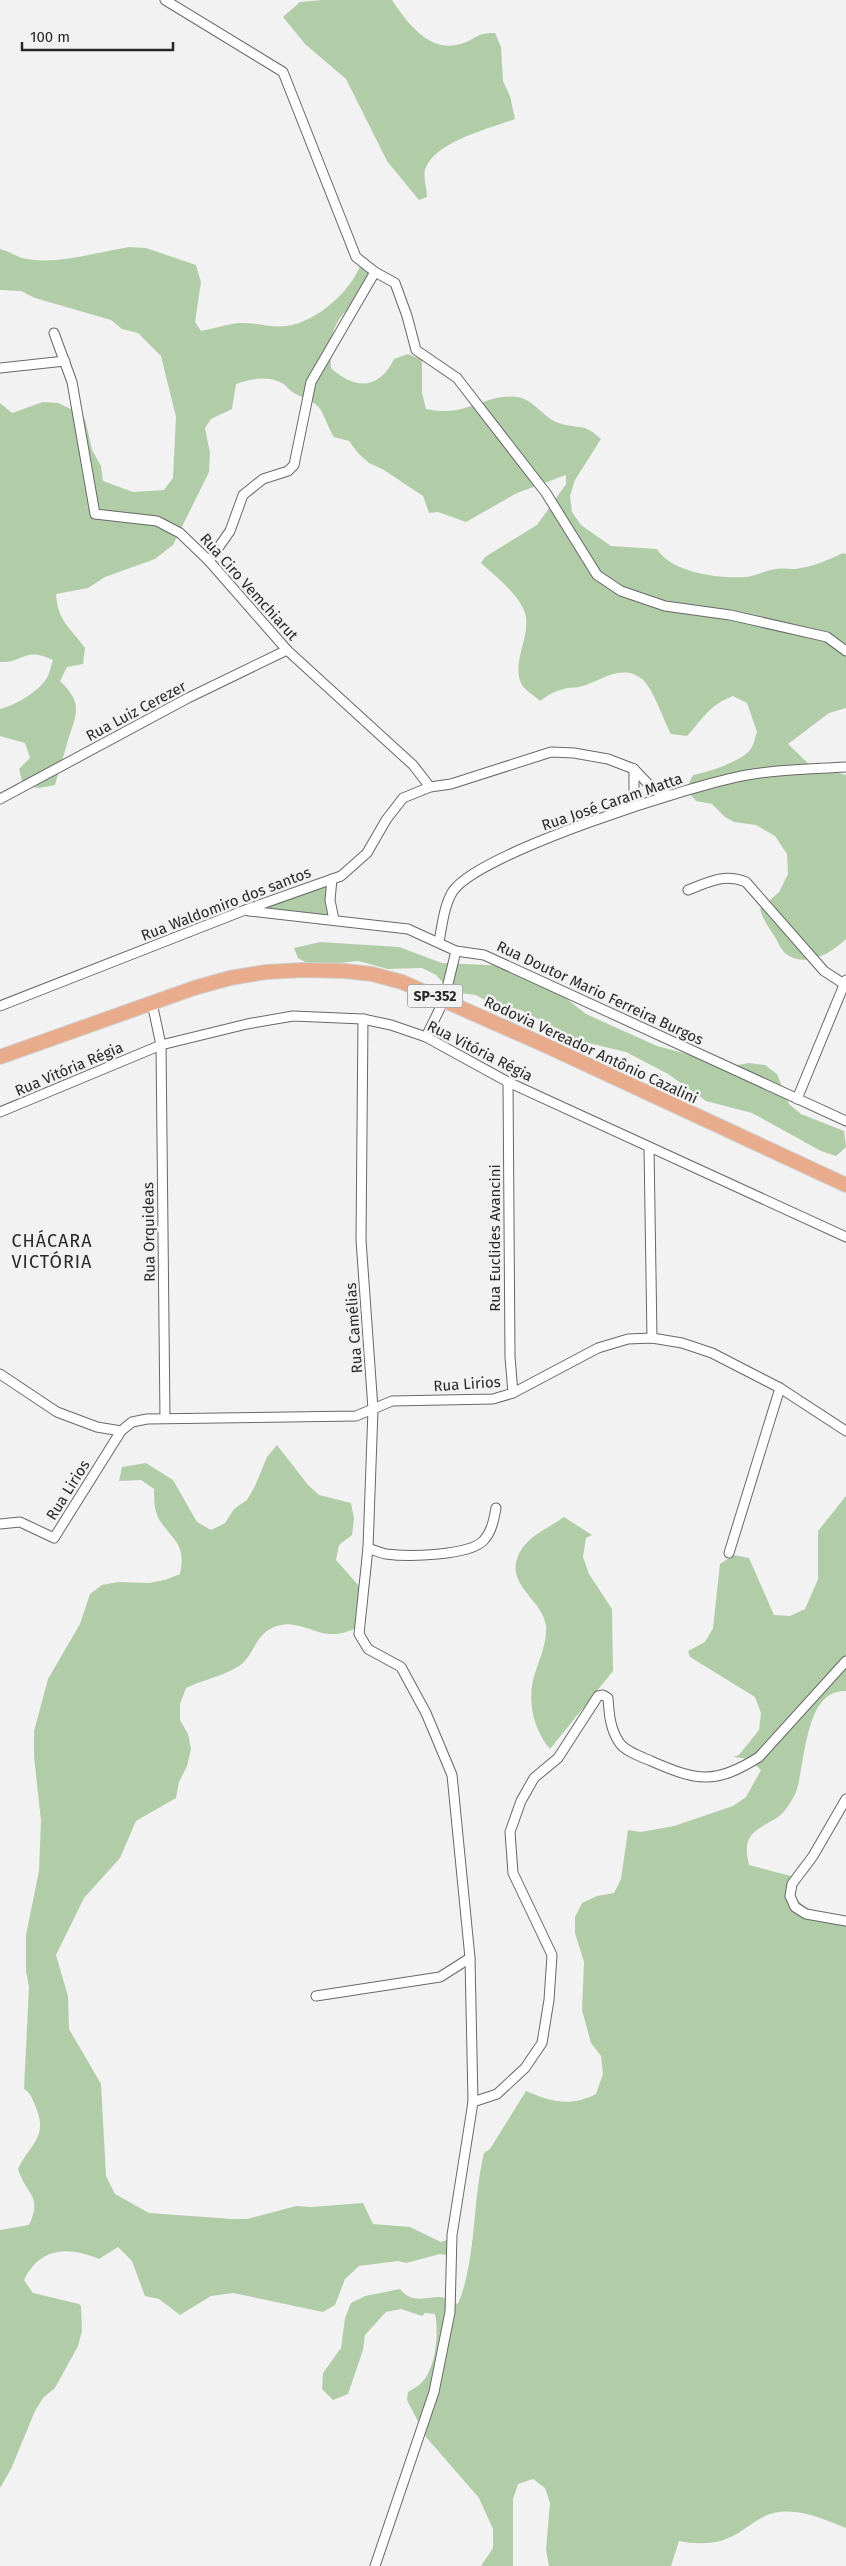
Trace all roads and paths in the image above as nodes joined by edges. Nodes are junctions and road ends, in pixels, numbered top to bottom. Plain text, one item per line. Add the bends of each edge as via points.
1 (166, 0) edge
2 (375, 272) junction
3 (54, 334) dead end
4 (64, 362) junction
5 (0, 368) edge
6 (209, 561) junction
7 (287, 650) junction
8 (846, 651) edge
9 (846, 767) edge
10 (634, 769) junction
11 (430, 787) junction
12 (669, 795) junction
13 (0, 799) edge
14 (619, 813) junction
15 (332, 879) junction
16 (688, 890) dead end
17 (245, 910) junction
18 (334, 920) junction
19 (439, 942) junction
20 (456, 951) junction
21 (845, 982) edge
22 (444, 1000) junction
23 (152, 1003) junction
24 (0, 1006) edge
25 (363, 1019) junction
26 (426, 1037) junction
27 (161, 1045) junction
28 (0, 1058) edge
29 (508, 1082) junction
30 (796, 1099) junction
31 (0, 1112) edge
32 (846, 1121) edge
33 (649, 1147) junction
34 (846, 1185) edge
35 (846, 1236) edge
36 (652, 1338) junction
37 (0, 1374) edge
38 (780, 1388) junction
39 (513, 1393) junction
40 (373, 1409) junction
41 (165, 1418) junction
42 (121, 1431) junction
43 (846, 1431) edge
44 (496, 1508) dead end
45 (0, 1524) edge
46 (368, 1548) junction
47 (729, 1553) dead end
48 (846, 1660) edge
49 (846, 1799) edge
50 (846, 1921) edge
51 (470, 1958) junction
52 (316, 1996) dead end
53 (473, 2102) junction
54 (375, 2566) edge

1 - 2 street via 283,72 356,257
2 - 6 street via 312,382 294,465 288,471 263,479 243,495 230,531
2 - 8 street via 395,283 416,350 457,378 546,494 598,575 621,591 665,606 730,615 827,637
3 - 4 street, Rua Ciro Vemchiarut
4 - 5 street
4 - 6 street, Rua Ciro Vemchiarut via 72,382 95,514 157,521 180,532
6 - 7 street, Rua Ciro Vemchiarut
7 - 11 street, Rua Ciro Vemchiarut via 413,766
7 - 13 street, Rua Luiz Cerezer via 188,698
9 - 12 street, Rua José Caram Matta via 748,774
10 - 11 street, Rua Waldomiro dos santos via 608,759 551,752 450,784
10 - 12 street via 654,790
10 - 14 street via 634,800
11 - 15 street, Rua Waldomiro dos santos via 403,798 366,853 341,876
12 - 14 street, Rua José Caram Matta
14 - 19 street, Rua José Caram Matta via 541,841 467,876 452,892
15 - 17 street, Rua Waldomiro dos santos
15 - 18 street via 330,900
16 - 21 street via 722,877 746,882 824,971
17 - 18 street, Rua Doutor Mario Ferreira Burgos
17 - 24 street, Rua Waldomiro dos santos
18 - 19 street, Rua Doutor Mario Ferreira Burgos via 408,929
19 - 20 street, Rua Doutor Mario Ferreira Burgos
20 - 22 street
20 - 30 street, Rua Doutor Mario Ferreira Burgos via 484,954
21 - 30 street
22 - 23 main road, Rodovia Vereador Antônio Cazalini / SP-352 via 402,982 372,974 303,970 230,978
22 - 26 street
22 - 34 main road, Rodovia Vereador Antônio Cazalini / SP-352
23 - 27 street, Rua Orquideas
23 - 28 main road, Rodovia Vereador Antônio Cazalini / SP-352
25 - 26 street, Rua Vitória Régia
25 - 27 street, Rua Vitória Régia via 293,1016
25 - 40 street, Rua Camélias via 361,1240
26 - 29 street, Rua Vitória Régia
27 - 31 street, Rua Vitória Régia
27 - 41 street, Rua Orquideas
29 - 33 street, Rua Vitória Régia
29 - 39 street, Rua Euclides Avancini
30 - 32 street, Rua Doutor Mario Ferreira Burgos
33 - 35 street, Rua Vitória Régia
33 - 36 street
36 - 38 street, Rua Lirios via 712,1353
36 - 39 street, Rua Lirios via 628,1339 598,1348
37 - 42 street via 57,1412 97,1427
38 - 43 street, Rua Lirios
38 - 47 street
39 - 40 street, Rua Lirios via 493,1399 392,1401
40 - 41 street, Rua Lirios via 356,1416
40 - 46 street, Rua Camélias
41 - 42 street, Rua Lirios via 132,1422
42 - 45 street, Rua Lirios via 54,1538 20,1522
44 - 46 street via 493,1526 483,1541 469,1549 446,1554 386,1554
46 - 51 street, Rua Camélias via 359,1634 368,1649 401,1667 426,1713 452,1775
48 - 53 street via 759,1757 721,1776 701,1778 680,1773 620,1744 613,1731 608,1698 598,1696 558,1758 534,1778 521,1801 510,1832 513,1872 552,1955 542,2043 525,2068 497,2094
49 - 50 street via 813,1856 792,1884 790,1896 795,1907 806,1914
51 - 52 street via 440,1977
51 - 53 street
53 - 54 street via 452,2235 450,2312 434,2392

